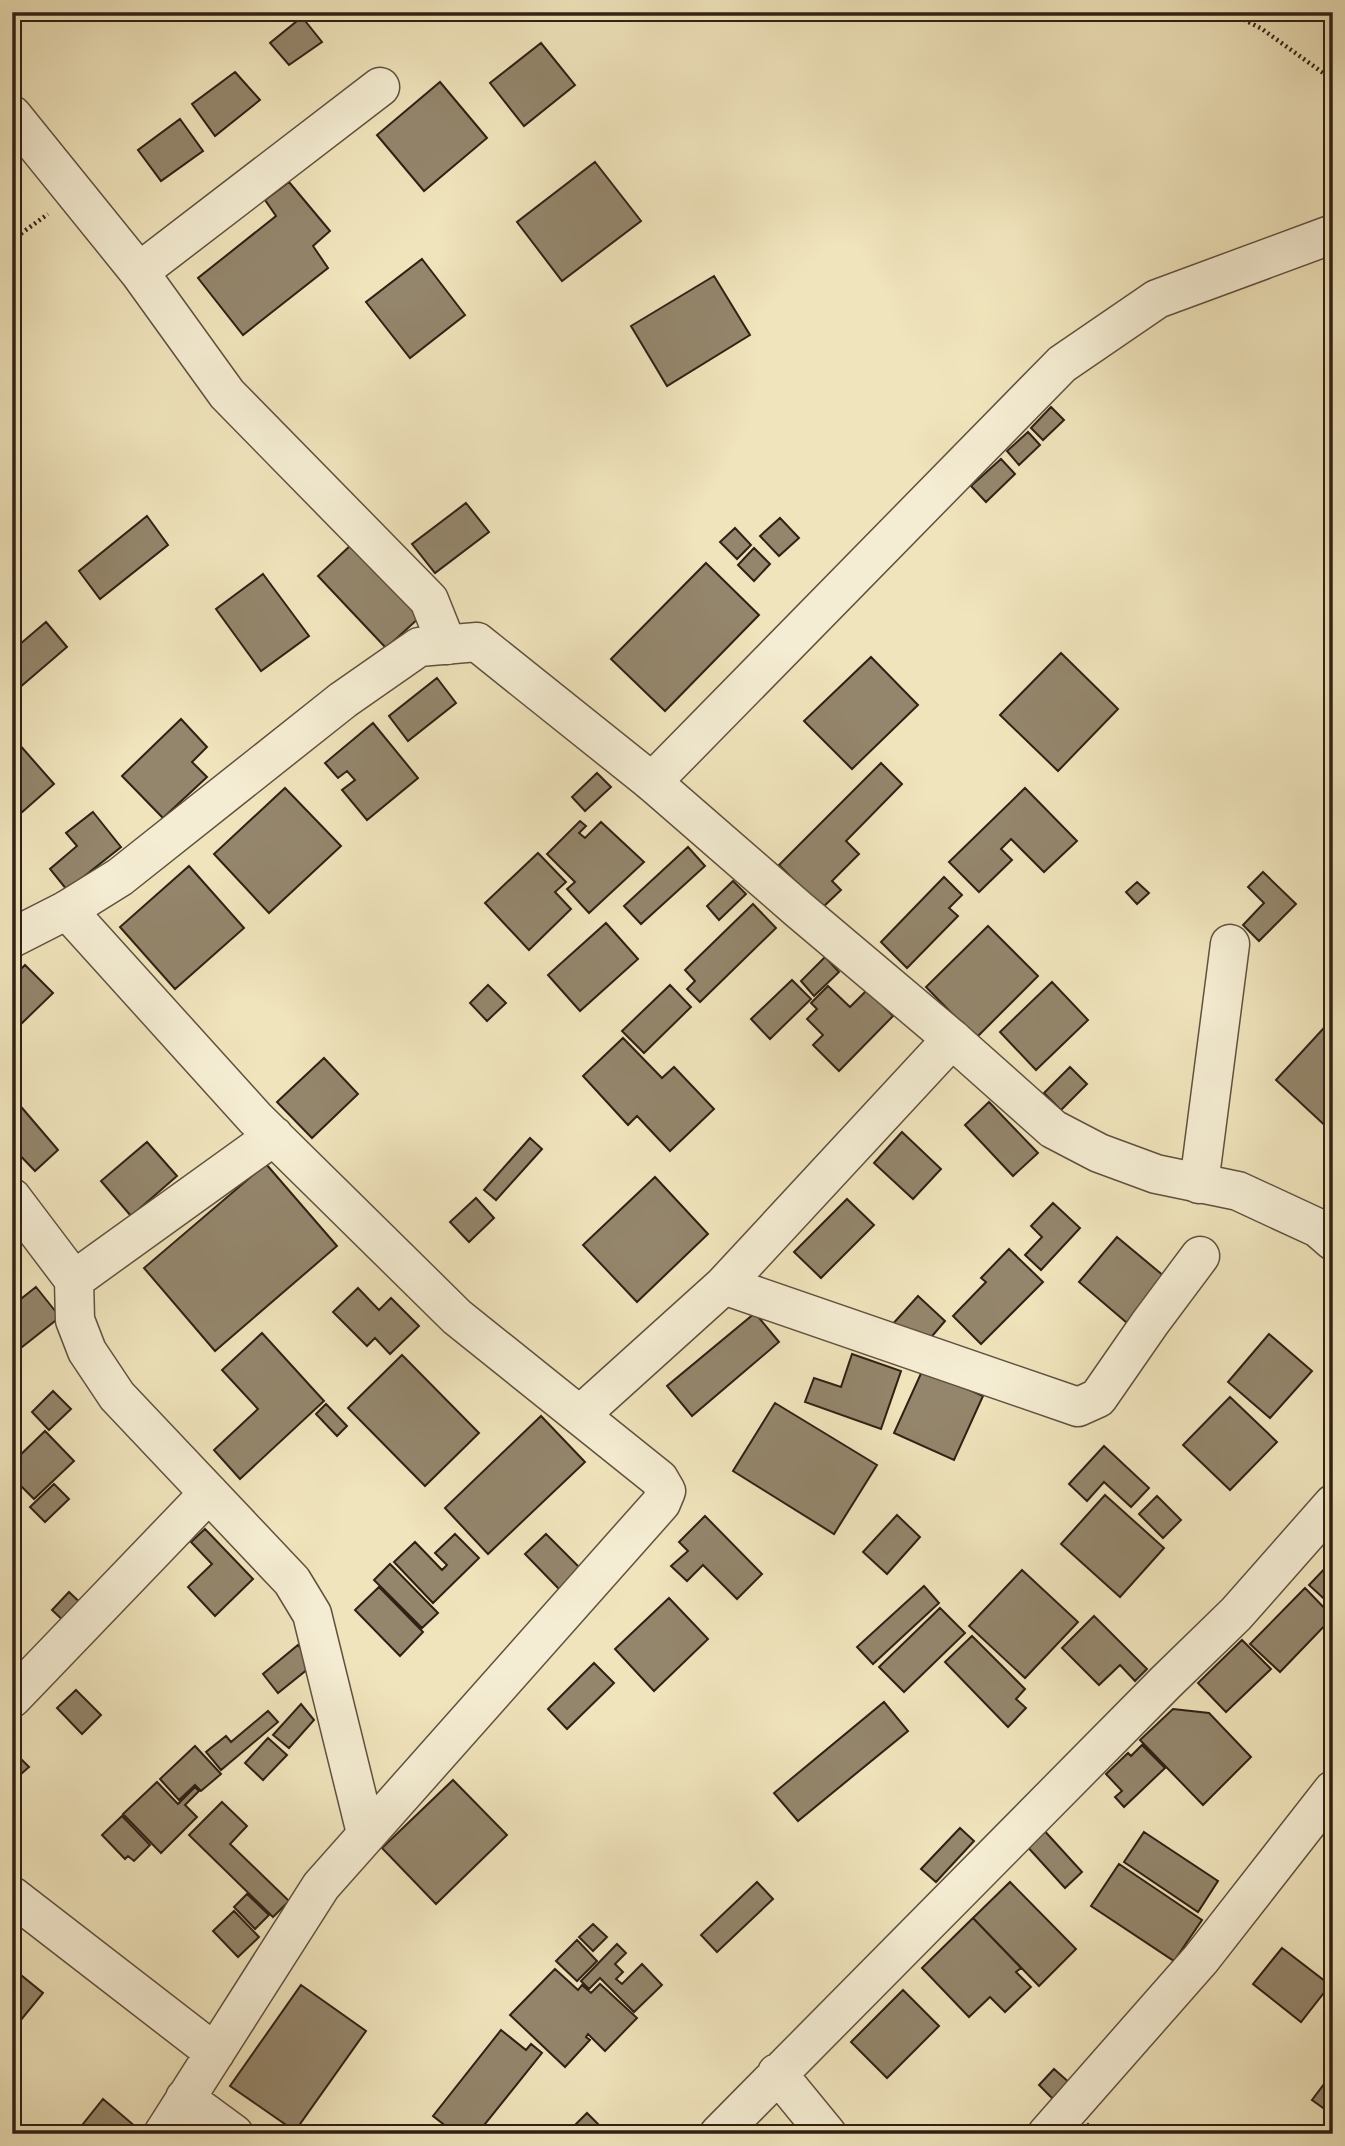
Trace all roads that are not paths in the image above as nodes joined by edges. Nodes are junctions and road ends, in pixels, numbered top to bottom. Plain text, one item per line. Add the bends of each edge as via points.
1 (380, 87) dead end
2 (12, 114) edge
3 (1333, 234) edge
4 (139, 272) junction
5 (447, 645) junction
6 (652, 782) junction
7 (67, 910) junction
8 (12, 938) edge
9 (1230, 944) dead end
10 (952, 1039) junction
11 (274, 1136) junction
12 (1199, 1184) junction
13 (19, 1224) edge
14 (1333, 1241) edge
15 (1200, 1256) dead end
16 (74, 1280) junction
17 (723, 1285) junction
18 (580, 1415) junction
19 (209, 1493) junction
20 (1333, 1504) edge
21 (12, 1698) edge
22 (1333, 1790) edge
23 (366, 1833) junction
24 (12, 1896) edge
25 (215, 2053) junction
26 (778, 2073) junction
27 (186, 2098) junction
28 (163, 2134) edge
29 (234, 2134) edge
30 (719, 2134) edge
31 (827, 2134) edge
32 (1047, 2134) edge

1 - 4 street
2 - 4 street
3 - 6 street via 1157,299 1062,364
4 - 5 street via 227,394 429,600
5 - 6 street via 477,642
5 - 7 street via 419,647 343,700 120,877
6 - 10 street
7 - 8 street
7 - 11 street
9 - 12 street
10 - 12 street via 1053,1129 1099,1153
10 - 17 street
11 - 16 street
11 - 18 street via 457,1317
12 - 14 street via 1238,1191 1274,1206 1318,1228
13 - 16 street
15 - 17 street via 1098,1398 1078,1406
16 - 19 street via 75,1320 87,1351 117,1396
17 - 18 street
18 - 23 street via 659,1479 666,1490 660,1503
19 - 21 street
19 - 23 street via 292,1581 312,1614
20 - 26 street via 1236,1614
22 - 32 street via 1201,1959
23 - 25 street via 321,1886
24 - 25 street
25 - 27 street
26 - 30 street
26 - 31 street
27 - 28 street
27 - 29 street

